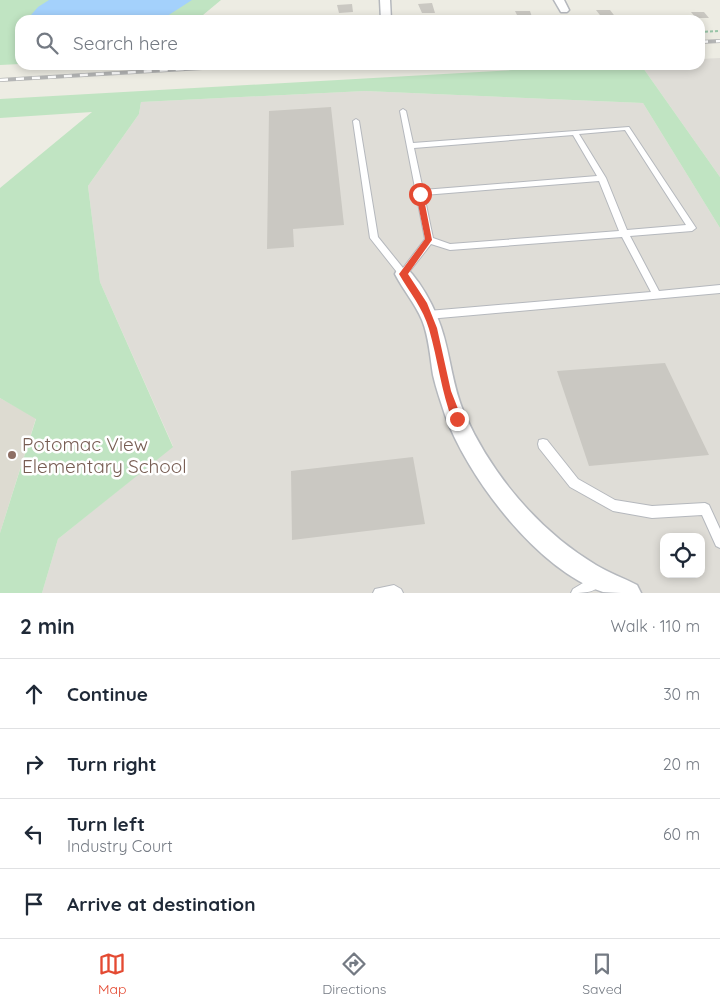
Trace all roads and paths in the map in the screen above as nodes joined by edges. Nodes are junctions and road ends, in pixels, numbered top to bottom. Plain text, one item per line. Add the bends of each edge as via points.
1 (385, 0) edge
2 (559, 0) edge
3 (564, 10) dead end
4 (386, 15) edge
5 (720, 31) edge
6 (705, 32) edge
7 (403, 111) dead end
8 (356, 121) dead end
9 (574, 133) junction
10 (410, 146) junction
11 (602, 178) junction
12 (420, 194) junction
13 (624, 233) junction
14 (429, 240) junction
15 (403, 274) junction
16 (720, 289) edge
17 (657, 295) junction
18 (428, 315) junction
19 (543, 444) dead end
20 (720, 542) edge
21 (601, 579) junction
22 (378, 593) edge
23 (397, 593) edge
24 (577, 593) edge
25 (629, 593) edge

1 - 4 street
2 - 3 street
5 - 6 path
7 - 10 lane
8 - 15 lane via 374,238
9 - 10 lane
9 - 11 lane
9 - 13 lane via 627,128 692,228
10 - 12 lane
11 - 12 lane
11 - 13 lane
12 - 14 lane
13 - 14 lane via 450,247
13 - 17 lane
14 - 15 lane
15 - 18 street
16 - 17 lane
17 - 18 lane
18 - 21 street via 446,391 457,419 499,491 554,549
19 - 20 lane via 574,483 613,505 652,512 706,509
21 - 24 lane
21 - 25 street
22 - 23 lane

